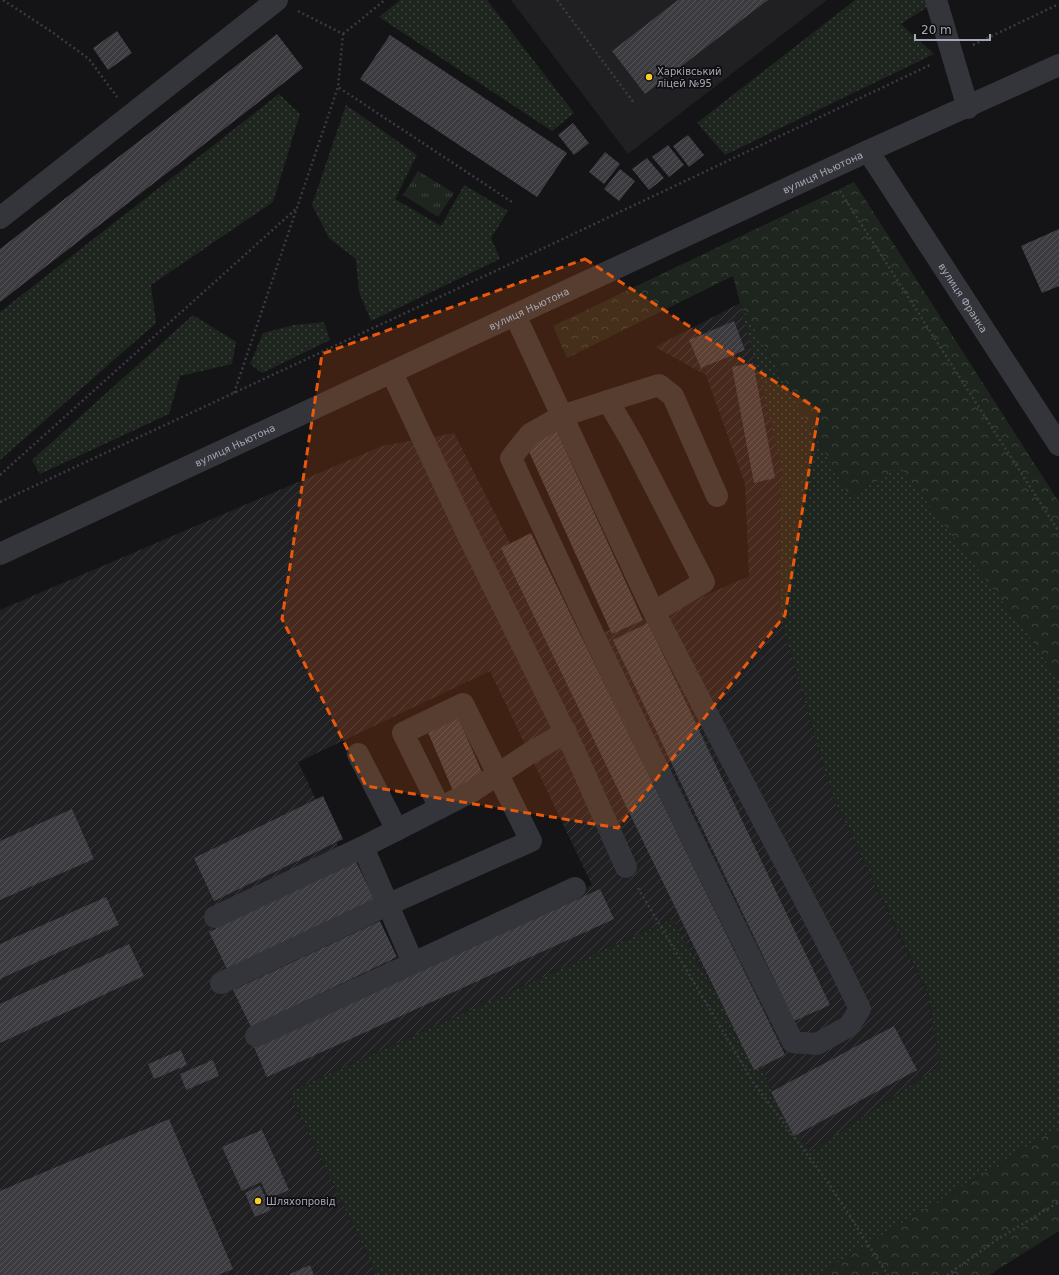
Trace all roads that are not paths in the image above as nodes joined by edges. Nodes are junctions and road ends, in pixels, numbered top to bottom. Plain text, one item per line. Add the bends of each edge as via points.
1 (277, 0) edge
2 (936, 0) edge
3 (1059, 65) edge
4 (968, 108) junction
5 (868, 151) junction
6 (0, 218) edge
7 (515, 316) junction
8 (392, 373) junction
9 (608, 401) junction
10 (562, 416) junction
11 (1059, 445) edge
12 (717, 496) dead end
13 (0, 554) edge
14 (654, 612) junction
15 (566, 732) junction
16 (358, 754) dead end
17 (498, 774) junction
18 (440, 808) junction
19 (397, 830) junction
20 (363, 847) junction
21 (626, 867) road end
22 (575, 888) dead end
23 (387, 905) junction
24 (215, 917) dead end
25 (412, 962) junction
26 (221, 983) dead end
27 (256, 1036) dead end

1 - 6 street
2 - 4 street
3 - 4 street, вулиця Ньютона
4 - 5 street, вулиця Ньютона
5 - 7 street, вулиця Ньютона
5 - 11 street, вулиця Франка
7 - 8 street, вулиця Ньютона
7 - 10 street
8 - 13 street, вулиця Ньютона
8 - 15 street via 467,533
9 - 10 street
9 - 12 street via 659,385 673,396
9 - 14 street via 704,582
10 - 14 street
10 - 14 street via 530,434 511,458 662,781 793,1042 817,1044 849,1026 860,1009
15 - 17 street
15 - 21 street
16 - 19 street
17 - 18 street
17 - 18 street via 463,704 403,733
17 - 23 street via 531,841
18 - 19 street
19 - 20 street
20 - 23 street
20 - 24 street
22 - 25 street
23 - 25 street
23 - 26 street
25 - 27 street

